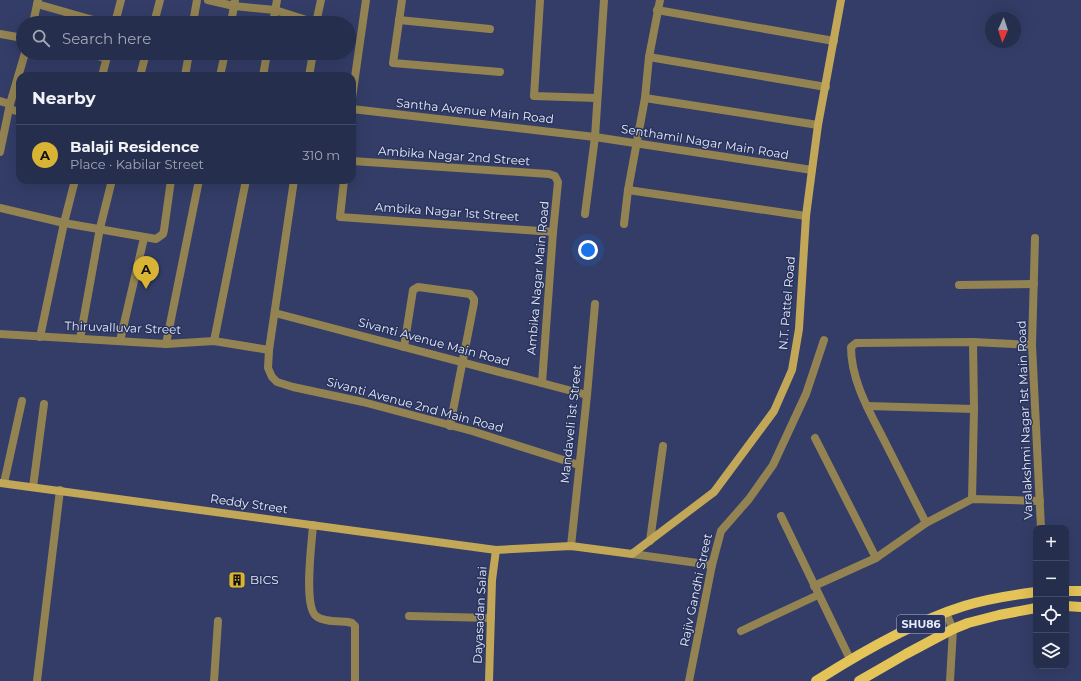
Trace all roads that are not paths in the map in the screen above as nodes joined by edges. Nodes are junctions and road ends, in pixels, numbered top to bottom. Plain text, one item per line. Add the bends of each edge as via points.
1 (121, 0) edge
2 (160, 0) edge
3 (196, 0) edge
4 (208, 0) edge
5 (277, 0) edge
6 (321, 0) edge
7 (366, 0) edge
8 (402, 0) edge
9 (540, 0) edge
10 (604, 0) edge
11 (660, 0) edge
12 (841, 0) edge
13 (37, 2) edge
14 (235, 3) edge
15 (275, 10) junction
16 (657, 10) junction
17 (34, 16) edge
18 (82, 16) edge
19 (117, 16) edge
20 (156, 16) edge
21 (194, 16) edge
22 (232, 16) edge
23 (274, 16) edge
24 (294, 16) edge
25 (318, 16) edge
26 (399, 20) junction
27 (490, 29) dead end
28 (0, 34) edge
29 (16, 37) edge
30 (834, 41) junction
31 (649, 57) junction
32 (24, 60) edge
33 (106, 60) edge
34 (144, 60) edge
35 (188, 60) edge
36 (223, 60) edge
37 (266, 60) edge
38 (312, 60) edge
39 (20, 72) edge
40 (103, 72) edge
41 (141, 72) edge
42 (186, 72) edge
43 (221, 72) edge
44 (264, 72) edge
45 (311, 72) edge
46 (356, 72) edge
47 (500, 72) dead end
48 (16, 86) edge
49 (826, 87) junction
50 (597, 98) junction
51 (645, 98) junction
52 (0, 101) edge
53 (10, 106) junction
54 (356, 109) edge
55 (16, 110) edge
56 (818, 125) junction
57 (595, 137) junction
58 (636, 144) junction
59 (0, 152) edge
60 (356, 161) edge
61 (812, 170) junction
62 (555, 176) joint
63 (74, 184) edge
64 (111, 184) edge
65 (170, 184) edge
66 (197, 184) edge
67 (245, 184) edge
68 (293, 184) edge
69 (344, 184) edge
70 (628, 190) junction
71 (0, 208) edge
72 (585, 214) dead end
73 (806, 216) junction
74 (64, 223) junction
75 (624, 224) dead end
76 (100, 228) junction
77 (553, 232) junction
78 (144, 238) junction
79 (1035, 238) dead end
80 (1034, 284) junction
81 (959, 285) dead end
82 (595, 304) dead end
83 (275, 313) junction
84 (0, 334) edge
85 (40, 337) junction
86 (80, 339) junction
87 (824, 340) dead end
88 (120, 341) junction
89 (214, 341) junction
90 (973, 342) junction
91 (166, 344) junction
92 (1032, 345) junction
93 (404, 347) junction
94 (269, 350) junction
95 (463, 362) junction
96 (542, 383) junction
97 (587, 395) junction
98 (22, 401) dead end
99 (44, 404) dead end
100 (867, 406) junction
101 (974, 409) junction
102 (450, 426) junction
103 (815, 438) dead end
104 (663, 446) dead end
105 (579, 465) junction
106 (2, 483) edge
107 (33, 487) junction
108 (60, 490) junction
109 (972, 499) junction
110 (1040, 501) junction
111 (781, 516) dead end
112 (926, 523) junction
113 (313, 525) junction
114 (1041, 525) edge
115 (650, 541) junction
116 (571, 546) junction
117 (496, 550) junction
118 (632, 554) junction
119 (876, 558) junction
120 (712, 565) junction
121 (814, 586) junction
122 (1069, 591) edge
123 (1081, 591) edge
124 (1033, 592) edge
125 (818, 595) junction
126 (1069, 606) edge
127 (1081, 606) edge
128 (1033, 609) edge
129 (946, 613) junction
130 (409, 616) dead end
131 (491, 618) junction
132 (218, 622) dead end
133 (953, 629) junction
134 (741, 631) dead end
135 (850, 659) junction
136 (37, 681) edge
137 (214, 681) edge
138 (355, 681) edge
139 (489, 681) edge
140 (689, 681) edge
141 (816, 681) edge
142 (859, 681) edge
143 (950, 681) edge

1 - 19 street
2 - 20 street
3 - 21 street
4 - 14 street
5 - 15 street
6 - 25 street
7 - 46 street
8 - 26 street
9 - 50 street via 534,96
10 - 50 street
11 - 16 street
12 - 30 street, N.T. Pattel Road
13 - 17 street
13 - 18 street
14 - 15 street
14 - 22 street
15 - 23 street
15 - 24 street
16 - 30 street
16 - 31 street
26 - 27 street
26 - 47 street via 393,63
28 - 29 street
30 - 49 street, N.T. Pattel Road
31 - 49 street
31 - 51 street
32 - 39 street
33 - 40 street
34 - 41 street
35 - 42 street
36 - 43 street
37 - 44 street
38 - 45 street
48 - 53 street
49 - 56 street, N.T. Pattel Road
50 - 57 street
51 - 56 street
51 - 58 street
52 - 53 street
53 - 55 street
53 - 59 street
54 - 57 street, Santha Avenue Main Road
56 - 61 street, N.T. Pattel Road
57 - 58 street, Senthamil Nagar Main Road
57 - 72 street
58 - 61 street, Senthamil Nagar Main Road
58 - 70 street
60 - 62 street, Ambika Nagar 2nd Street
61 - 73 street, N.T. Pattel Road
62 - 77 street, Ambika Nagar Main Road via 558,182
63 - 74 street
64 - 76 street
65 - 78 street via 163,234 156,239
66 - 91 street
67 - 89 street
68 - 83 street, Sivanti Avenue 2nd Main Road
69 - 77 street, Ambika Nagar 1st Street via 340,217
70 - 73 street
70 - 75 street
71 - 74 street
73 - 115 street, N.T. Pattel Road via 799,329 792,370 774,411 714,492
74 - 76 street
74 - 85 street
76 - 78 street
76 - 86 street
77 - 96 street, Ambika Nagar Main Road
78 - 88 street
79 - 80 street, Varalakshmi Nagar 1st Main Road
80 - 81 street
80 - 92 street, Varalakshmi Nagar 1st Main Road
82 - 97 street, Mandaveli 1st Street
83 - 93 street, Sivanti Avenue Main Road
83 - 94 street, Sivanti Avenue 2nd Main Road
84 - 85 street, Thiruvalluvar Street
85 - 86 street, Thiruvalluvar Street
86 - 88 street, Thiruvalluvar Street
87 - 120 street, Rajiv Gandhi Street via 806,394 773,465 721,531
88 - 91 street, Thiruvalluvar Street
89 - 91 street, Thiruvalluvar Street
89 - 94 street, Thiruvalluvar Street
90 - 92 street
90 - 100 street via 856,343 851,347 851,361
90 - 101 street
92 - 110 street, Varalakshmi Nagar 1st Main Road
93 - 95 street, Sivanti Avenue Main Road
93 - 95 street via 415,288 470,294 474,304
94 - 102 street, Sivanti Avenue 2nd Main Road via 268,368 277,382
95 - 96 street, Sivanti Avenue Main Road
95 - 102 street
96 - 97 street, Sivanti Avenue Main Road
97 - 105 street, Mandaveli 1st Street
98 - 106 street
99 - 107 street
100 - 101 street
100 - 112 street
101 - 109 street
102 - 105 street, Sivanti Avenue 2nd Main Road
103 - 119 street
104 - 115 street
105 - 116 street, Mandaveli 1st Street
106 - 107 street, Reddy Street
107 - 108 street, Reddy Street
108 - 113 street, Reddy Street
108 - 136 street
109 - 110 street
109 - 112 street
110 - 114 street, Varalakshmi Nagar 1st Main Road
111 - 121 street
112 - 119 street
113 - 117 street, Reddy Street
113 - 138 street via 309,588 311,609 321,618 348,622 355,626
115 - 118 street, N.T. Pattel Road
116 - 117 street
116 - 118 street
117 - 131 street, Dayasadan Salai
118 - 120 street
119 - 121 street
120 - 140 street, Rajiv Gandhi Street
121 - 125 street
122 - 123 main road
124 - 129 main road, SHU86 via 999,597
125 - 134 street
125 - 135 street
126 - 127 main road
128 - 133 main road, SHU86 via 999,615
129 - 133 street
129 - 135 main road, SHU86
130 - 131 street
131 - 139 street, Dayasadan Salai
132 - 137 street
133 - 142 main road, SHU86
133 - 143 street
135 - 141 main road, SHU86

